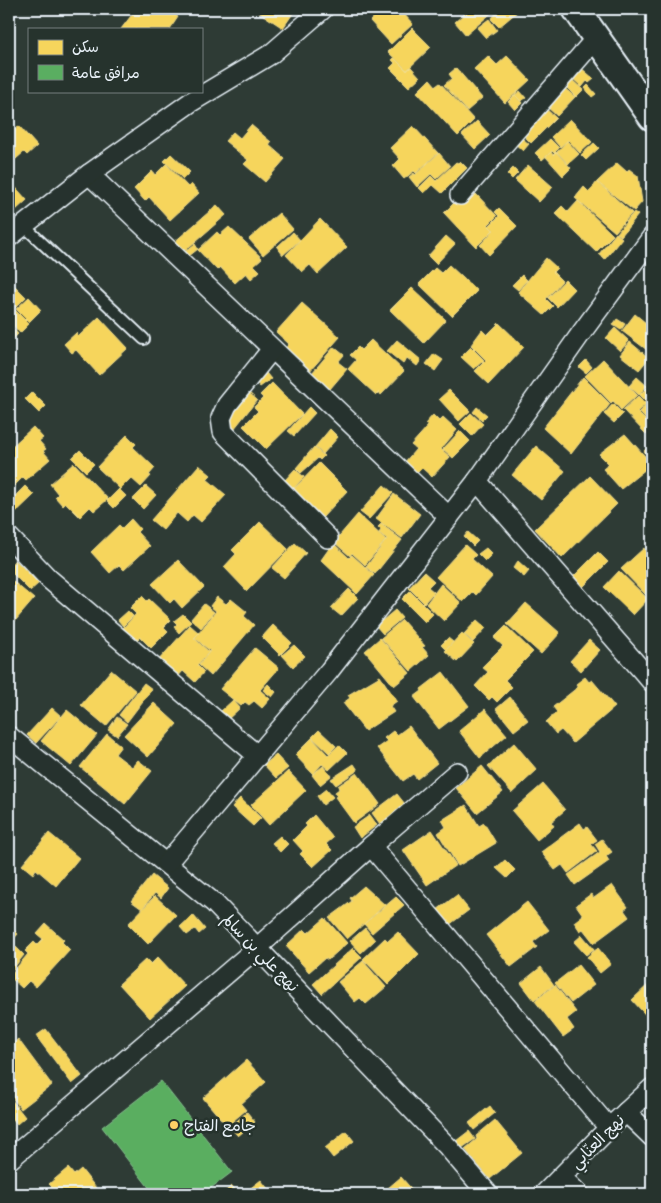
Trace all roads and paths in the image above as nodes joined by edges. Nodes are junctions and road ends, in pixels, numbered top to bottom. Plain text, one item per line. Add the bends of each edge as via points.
1 (323, 9) edge
2 (576, 9) edge
3 (597, 37) junction
4 (652, 117) edge
5 (89, 174) junction
6 (460, 195) dead end
7 (23, 225) junction
8 (9, 237) edge
9 (652, 238) edge
10 (144, 339) dead end
11 (272, 349) junction
12 (478, 481) junction
13 (450, 517) junction
14 (9, 537) edge
15 (328, 538) dead end
16 (652, 682) edge
17 (9, 736) edge
18 (258, 756) junction
19 (457, 772) dead end
20 (371, 846) junction
21 (167, 863) junction
22 (258, 947) junction
23 (652, 1088) edge
24 (626, 1112) junction
25 (609, 1128) junction
26 (652, 1137) edge
27 (9, 1160) edge
28 (561, 1177) junction
29 (488, 1194) edge
30 (544, 1194) edge
31 (579, 1194) edge

1 - 5 street via 271,54 191,102
2 - 3 street
3 - 4 street
3 - 6 street
5 - 7 street
5 - 11 street
7 - 8 street
7 - 10 lane
9 - 12 street
11 - 13 street
11 - 15 street via 227,405 221,418 222,432
12 - 13 street
12 - 16 street
13 - 18 street
14 - 18 street via 50,579
17 - 21 street, نهج علي بن سالم
18 - 21 street
19 - 20 street
20 - 22 street
20 - 25 street
21 - 22 street, نهج علي بن سالم
22 - 27 street
22 - 29 street, نهج علي بن سالم via 448,1147
23 - 24 street, نهج العنّابي
24 - 25 street, نهج العنّابي
24 - 26 street
25 - 28 street, نهج العنّابي
28 - 30 street, نهج العنّابي
28 - 31 street

